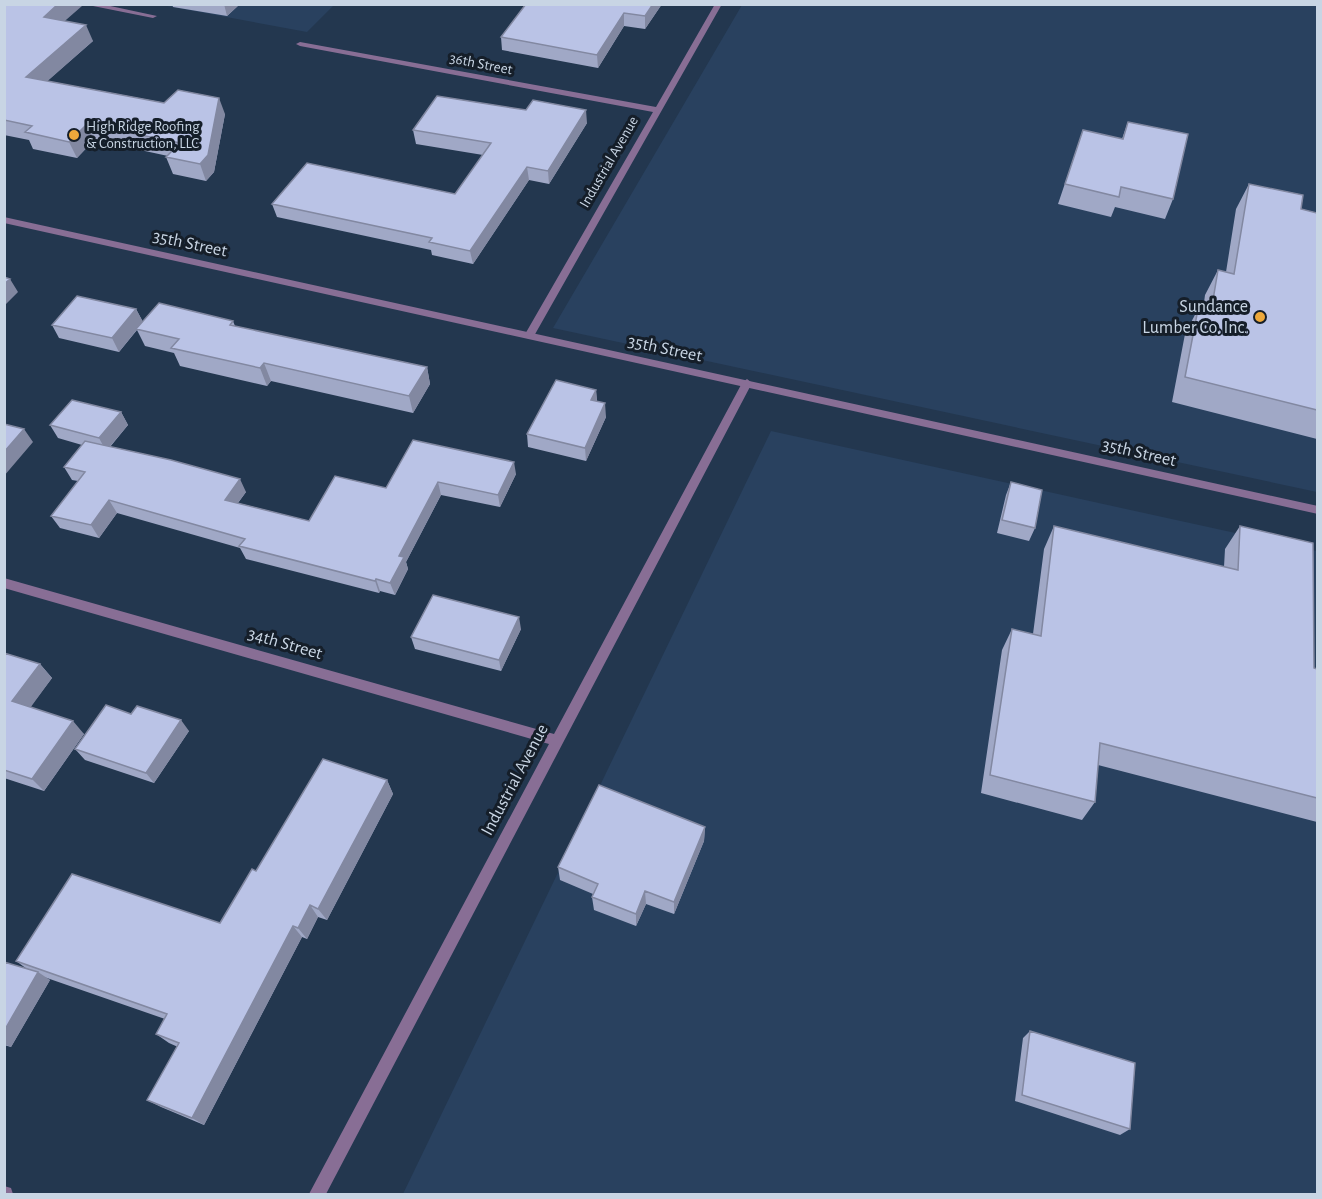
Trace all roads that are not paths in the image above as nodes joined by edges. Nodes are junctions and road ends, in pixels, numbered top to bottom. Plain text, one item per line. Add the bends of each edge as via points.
1 (86, 4) edge
2 (720, 4) edge
3 (153, 16) dead end
4 (300, 44) dead end
5 (657, 110) junction
6 (4, 220) edge
7 (529, 336) junction
8 (747, 383) junction
9 (1317, 510) edge
10 (4, 583) edge
11 (556, 740) junction
12 (317, 1194) edge

1 - 3 street
2 - 5 street, Industrial Avenue
4 - 5 street, 36th Street
5 - 7 street, Industrial Avenue
6 - 7 street, 35th Street
7 - 8 street, 35th Street
8 - 9 street, 35th Street
8 - 11 street, Industrial Avenue
10 - 11 street, 34th Street
11 - 12 street, Industrial Avenue

